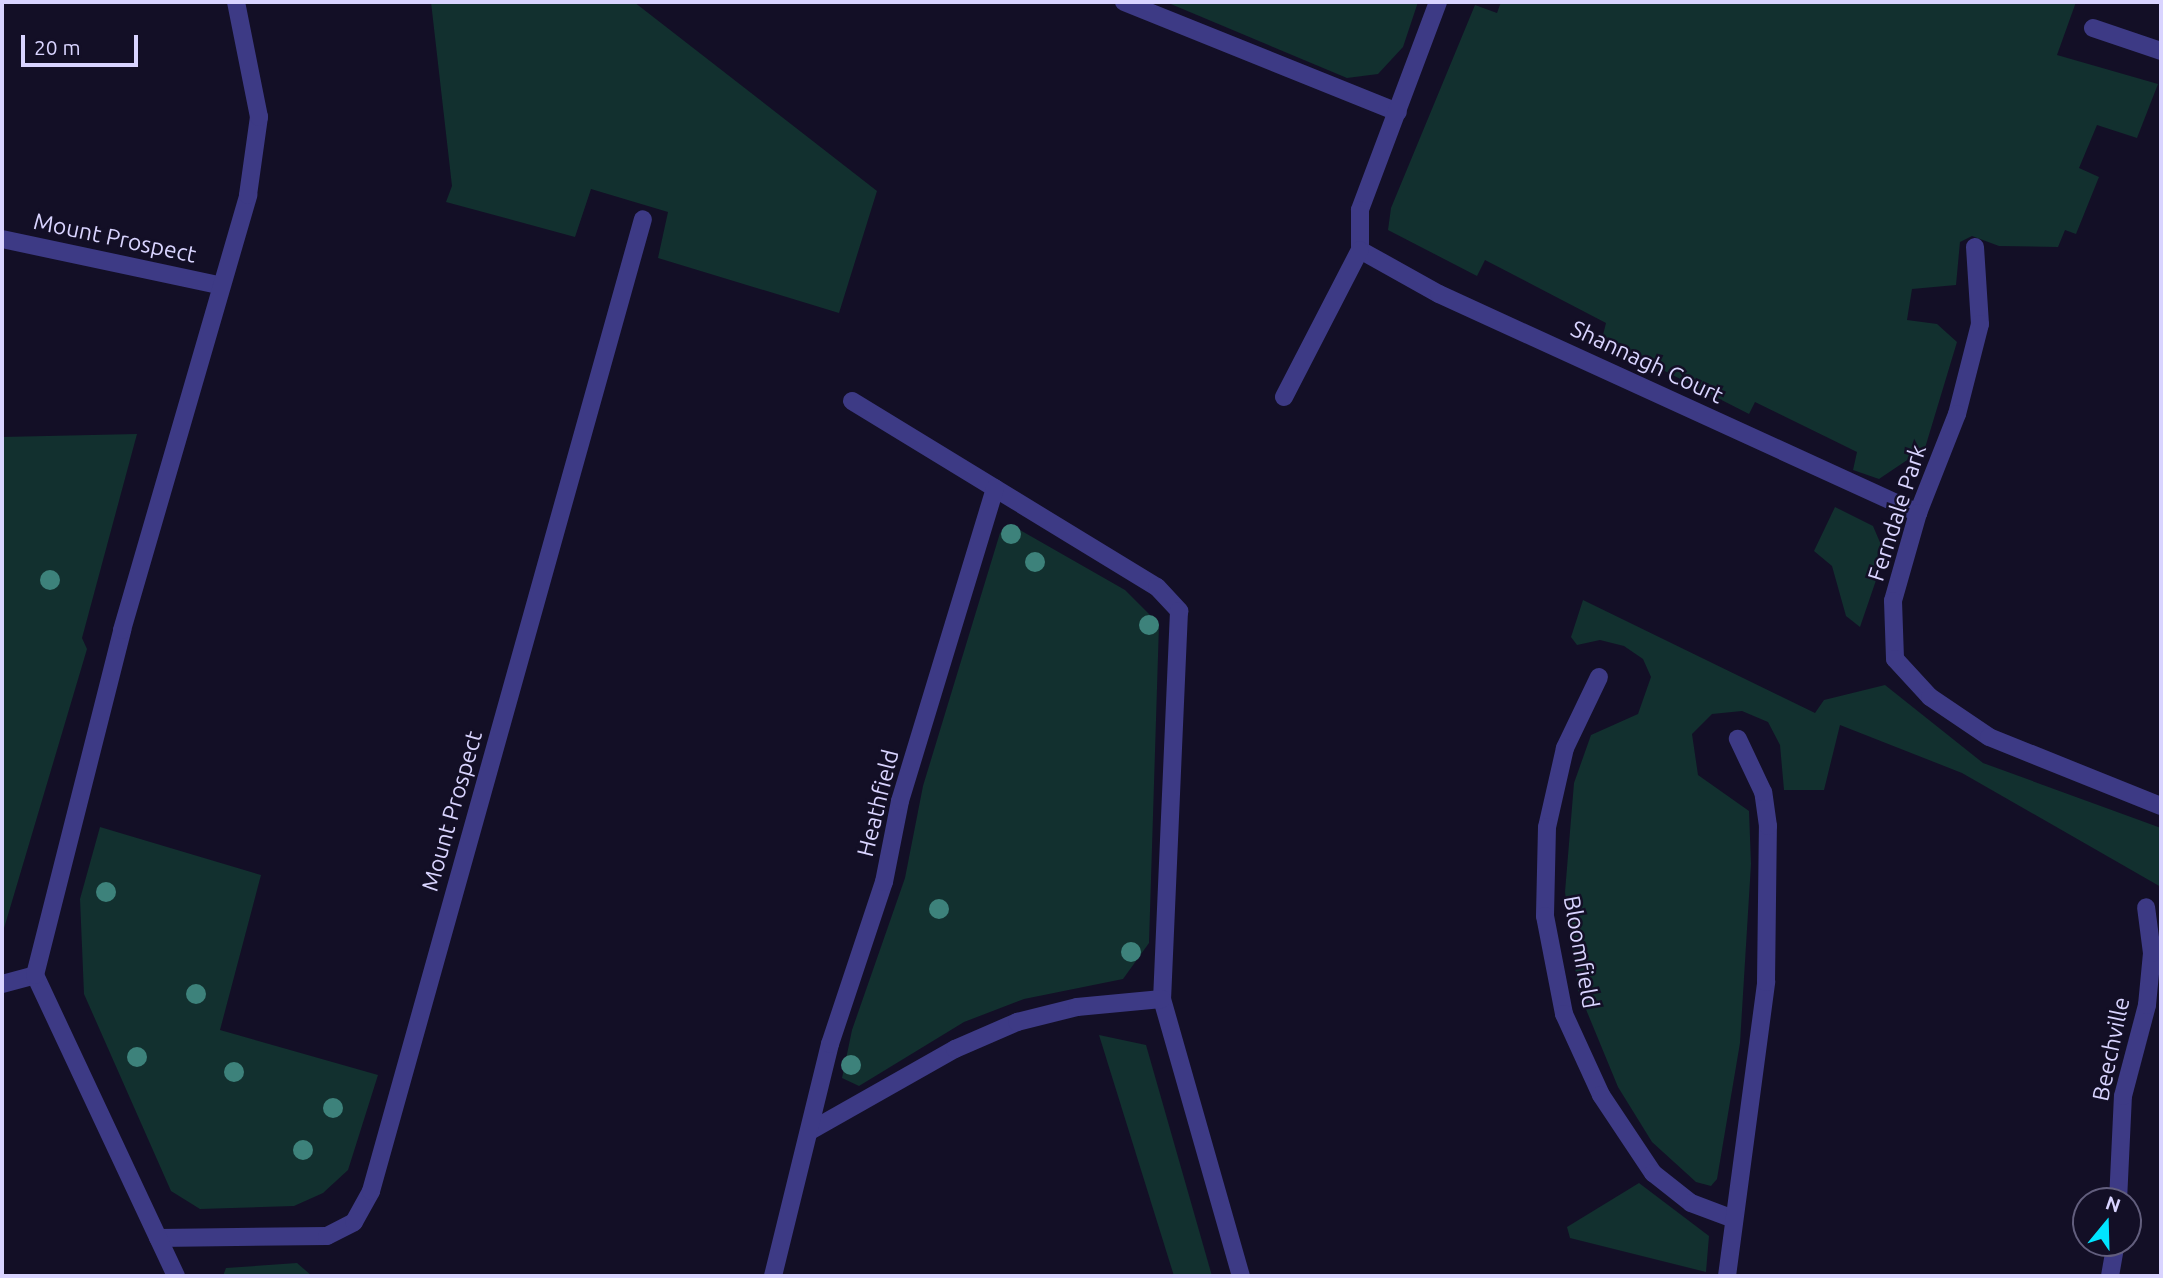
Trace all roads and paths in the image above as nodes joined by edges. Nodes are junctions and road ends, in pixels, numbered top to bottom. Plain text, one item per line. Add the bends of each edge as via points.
1 (236, 2) edge
2 (1124, 2) edge
3 (1438, 2) edge
4 (2093, 27) dead end
5 (2161, 51) edge
6 (1398, 112) junction
7 (643, 219) dead end
8 (2, 239) edge
9 (1975, 247) dead end
10 (1360, 250) junction
11 (218, 285) junction
12 (1284, 397) dead end
13 (852, 401) dead end
14 (995, 488) junction
15 (1918, 513) junction
16 (1599, 677) dead end
17 (1738, 739) dead end
18 (2161, 806) edge
19 (2146, 907) dead end
20 (36, 975) junction
21 (2, 984) edge
22 (1161, 999) junction
23 (810, 1131) junction
24 (2119, 1187) edge
25 (1731, 1218) junction
26 (159, 1238) junction
27 (2113, 1257) edge
28 (176, 1276) edge
29 (773, 1276) edge
30 (1241, 1276) edge
31 (1727, 1276) edge
32 (2110, 1276) edge

1 - 11 street, Mount Prospect via 260,117 248,195
2 - 6 street
3 - 6 street
4 - 5 street
6 - 10 street via 1360,210
7 - 26 street, Mount Prospect via 371,1191 354,1222 327,1237
8 - 11 street, Mount Prospect
9 - 15 street, Ferndale Park via 1980,324 1957,414
10 - 12 street
10 - 15 street, Shannagh Court via 1439,294
11 - 20 street, Mount Prospect
13 - 14 street
14 - 22 street via 1157,587 1178,611
14 - 23 street, Heathfield
15 - 18 street, Ferndale Park via 1893,601 1895,659 1930,697 1989,737
16 - 25 street, Bloomfield via 1565,748 1546,827 1545,916 1564,1014 1601,1095 1653,1173 1691,1203
17 - 25 street via 1763,792 1768,878 1766,982
19 - 24 street, Beechville via 2152,953 2147,1005 2123,1096
20 - 21 street
20 - 26 street
22 - 23 street via 1077,1007 1017,1022
22 - 30 street
23 - 29 street, Heathfield
25 - 31 street
26 - 28 street
27 - 32 street

